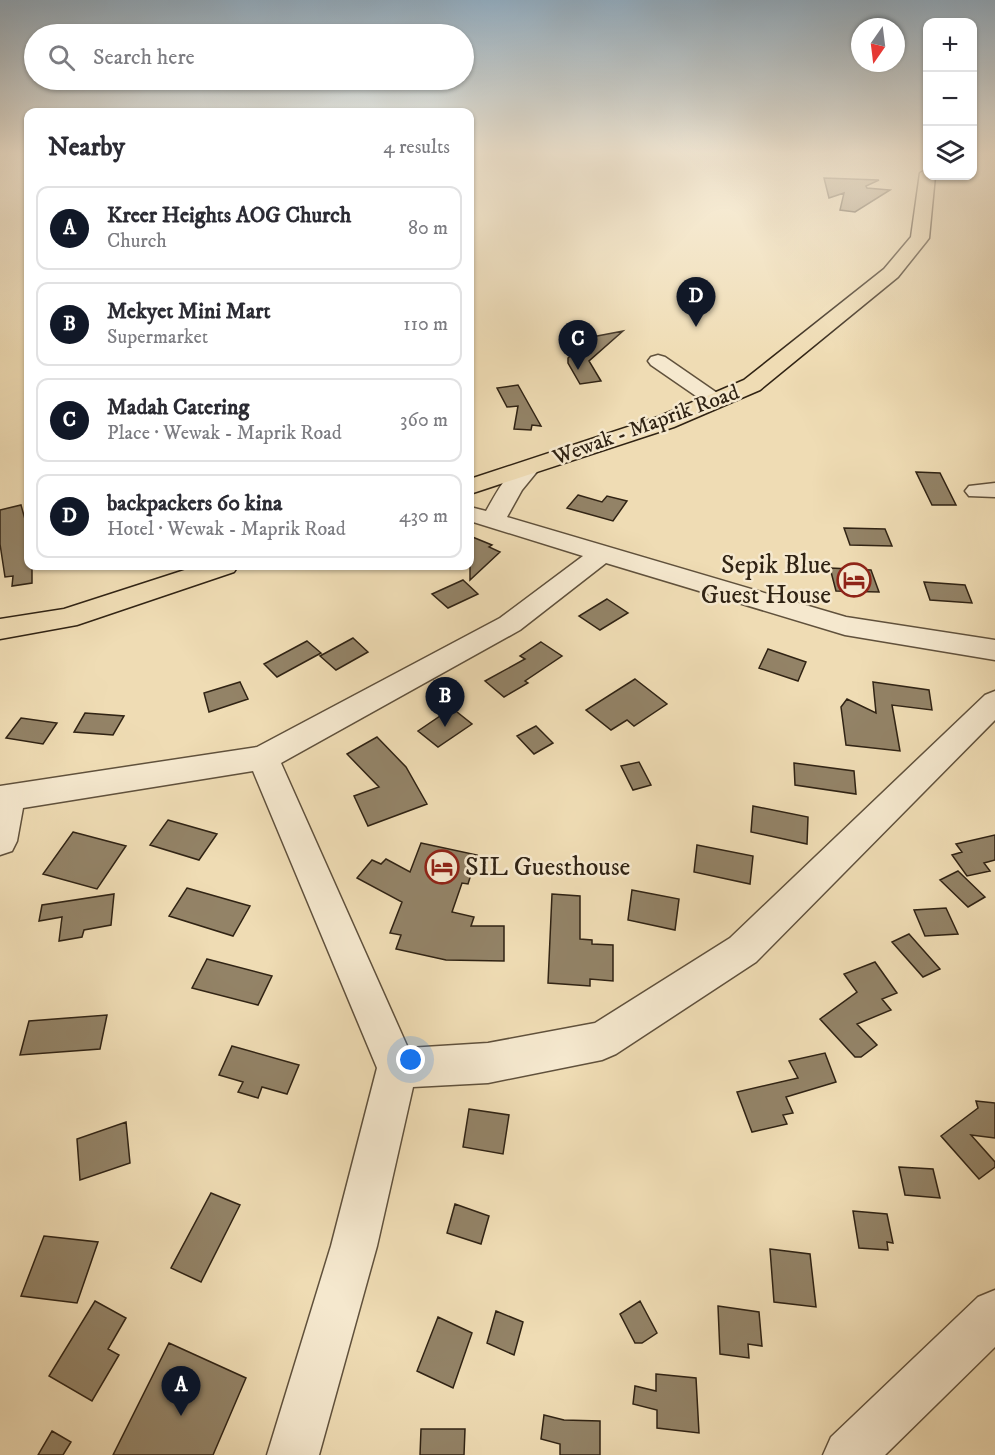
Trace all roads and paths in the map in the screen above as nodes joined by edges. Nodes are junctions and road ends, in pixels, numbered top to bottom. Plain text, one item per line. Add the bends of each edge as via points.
1 (922, 221) edge
2 (658, 361) dead end
3 (716, 401) junction
4 (529, 468) junction
5 (474, 487) edge
6 (481, 517) edge
7 (601, 554) junction
8 (212, 570) edge
9 (0, 629) edge
10 (995, 650) edge
11 (995, 702) edge
12 (263, 758) junction
13 (5, 798) edge
14 (0, 841) edge
15 (397, 1068) junction
16 (995, 1314) edge
17 (287, 1447) edge
18 (849, 1455) edge

1 - 3 main road, Wewak - Maprik Road via 920,238 891,273 752,385
2 - 3 street
3 - 4 main road, Wewak - Maprik Road
4 - 5 main road, Wewak - Maprik Road
4 - 6 street
6 - 7 street
7 - 10 street via 845,626
7 - 12 street via 510,624
8 - 9 main road via 67,618
11 - 15 street via 743,950 602,1041 488,1063
12 - 13 street
12 - 15 street
13 - 14 street
15 - 17 street via 354,1246
16 - 18 street

